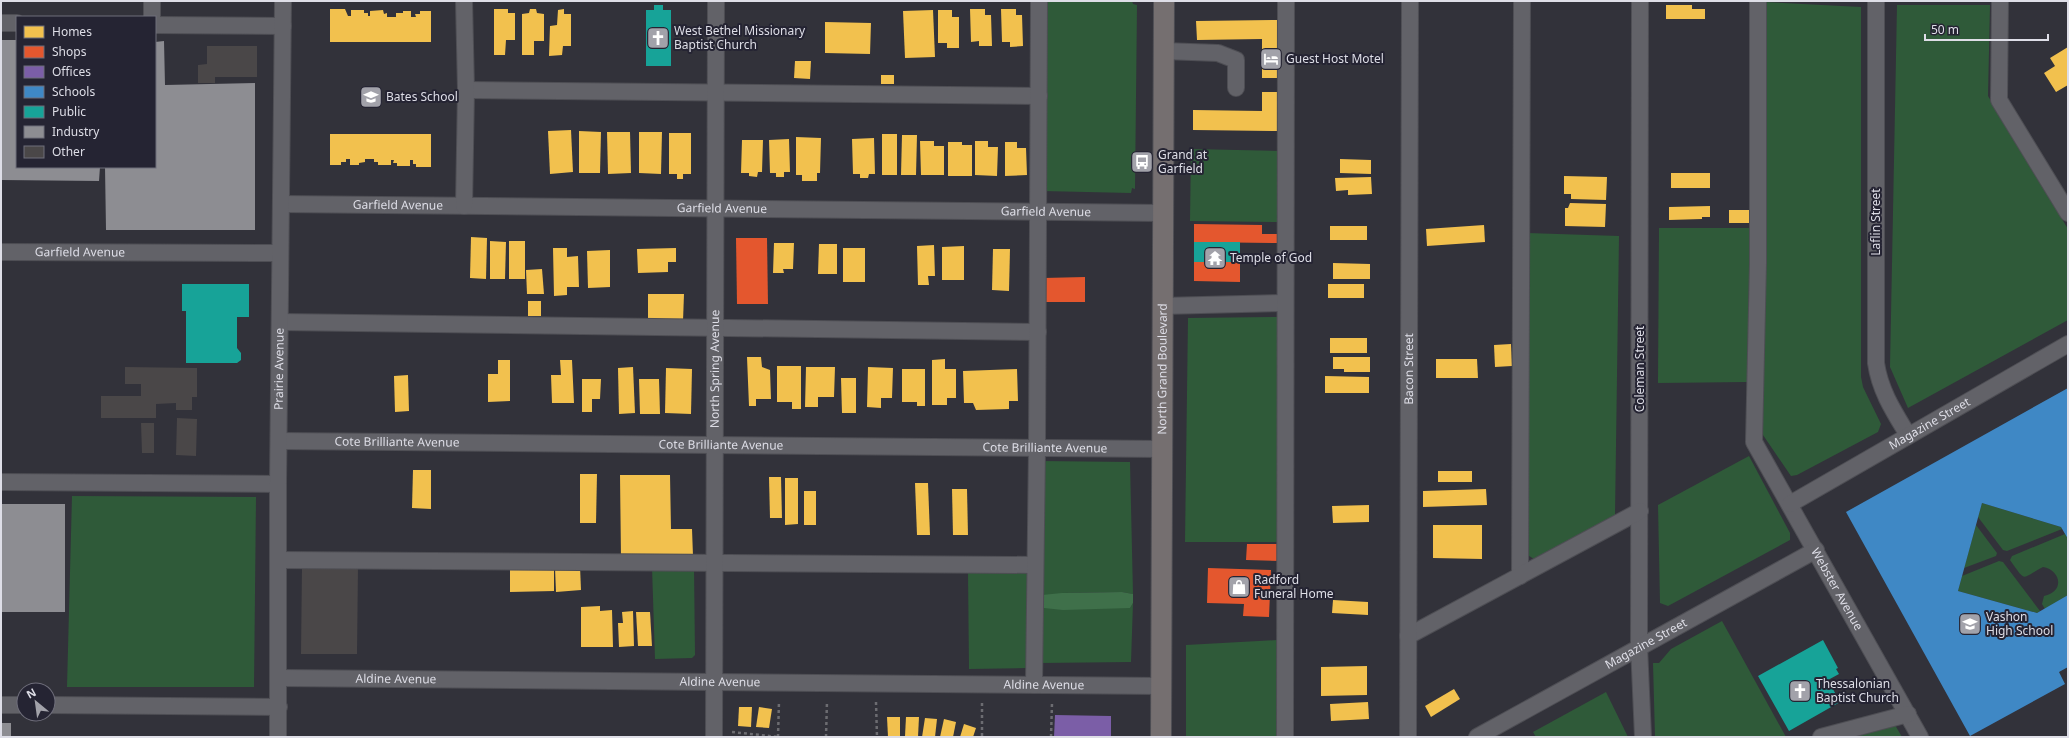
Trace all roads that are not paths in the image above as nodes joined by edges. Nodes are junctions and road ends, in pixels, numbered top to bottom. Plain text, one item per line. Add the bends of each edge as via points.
1 (152, 1) edge
2 (282, 1) edge
3 (464, 1) edge
4 (716, 1) edge
5 (1039, 1) edge
6 (1164, 1) edge
7 (1286, 1) edge
8 (1410, 1) edge
9 (1522, 1) edge
10 (1640, 1) edge
11 (1758, 1) edge
12 (1876, 1) edge
13 (2000, 1) edge
14 (152, 16) edge
15 (1, 23) edge
16 (16, 23) edge
17 (156, 25) edge
18 (283, 26) junction
19 (1164, 51) junction
20 (1236, 88) dead end
21 (466, 90) junction
22 (716, 92) junction
23 (1038, 96) junction
24 (281, 204) junction
25 (464, 206) junction
26 (715, 208) junction
27 (1038, 212) junction
28 (1163, 213) junction
29 (2068, 213) edge
30 (1, 252) edge
31 (280, 253) junction
32 (1286, 303) junction
33 (1162, 306) junction
34 (280, 322) junction
35 (715, 328) junction
36 (1038, 332) junction
37 (2068, 344) edge
38 (1908, 435) junction
39 (279, 441) junction
40 (714, 444) junction
41 (1038, 448) junction
42 (1162, 449) junction
43 (1, 482) edge
44 (278, 484) junction
45 (1790, 504) junction
46 (1640, 511) junction
47 (1816, 550) junction
48 (279, 560) junction
49 (713, 563) junction
50 (1035, 566) junction
51 (1520, 576) junction
52 (1408, 636) junction
53 (1639, 646) junction
54 (280, 678) junction
55 (714, 682) junction
56 (1034, 685) junction
57 (1161, 686) junction
58 (1, 705) edge
59 (16, 705) edge
60 (56, 705) edge
61 (278, 707) junction
62 (1908, 714) junction
63 (278, 737) edge
64 (714, 737) edge
65 (1161, 737) edge
66 (1285, 737) edge
67 (1408, 737) edge
68 (1476, 737) edge
69 (1643, 737) edge
70 (1821, 737) edge
71 (1920, 737) edge

1 - 14 street
2 - 18 street, Prairie Avenue
3 - 21 street
4 - 22 street, North Spring Avenue
5 - 23 street
6 - 19 main road, North Grand Boulevard
7 - 32 street
8 - 52 street, Bacon Street
9 - 51 street
10 - 46 street, Coleman Street
11 - 45 street, Webster Avenue via 1758,263 1754,442
12 - 38 street, Laflin Street via 1876,363 1878,380 1884,395
13 - 29 street via 1999,100
15 - 16 street
17 - 18 street
18 - 24 street, Prairie Avenue
19 - 20 street via 1218,53 1236,60
19 - 28 main road, North Grand Boulevard
21 - 22 street
21 - 25 street
22 - 23 street
22 - 26 street, North Spring Avenue
23 - 27 street
24 - 25 street, Garfield Avenue
24 - 31 street, Prairie Avenue
25 - 26 street, Garfield Avenue
26 - 27 street, Garfield Avenue
26 - 35 street, North Spring Avenue
27 - 28 street, Garfield Avenue
27 - 36 street
28 - 33 main road, North Grand Boulevard
30 - 31 street, Garfield Avenue
31 - 34 street, Prairie Avenue
32 - 33 street
32 - 66 street
33 - 42 main road, North Grand Boulevard
34 - 35 street
34 - 39 street, Prairie Avenue
35 - 36 street
35 - 40 street, North Spring Avenue
36 - 41 street
37 - 38 street, Magazine Street
38 - 45 street, Magazine Street
39 - 40 street, Cote Brilliante Avenue
39 - 44 street, Prairie Avenue
40 - 41 street, Cote Brilliante Avenue
40 - 49 street, North Spring Avenue
41 - 42 street, Cote Brilliante Avenue
41 - 50 street
42 - 57 main road, North Grand Boulevard
43 - 44 street
44 - 48 street, Prairie Avenue
45 - 47 street, Webster Avenue
46 - 51 street
46 - 53 street, Coleman Street
47 - 53 street, Magazine Street
47 - 62 street, Webster Avenue
48 - 49 street
48 - 54 street, Prairie Avenue
49 - 50 street
49 - 55 street, North Spring Avenue
50 - 56 street
51 - 52 street
52 - 67 street, Bacon Street
53 - 68 street, Magazine Street
53 - 69 street, Coleman Street
54 - 55 street, Aldine Avenue
54 - 61 street, Prairie Avenue
55 - 56 street, Aldine Avenue
55 - 64 street, North Spring Avenue
56 - 57 street, Aldine Avenue
57 - 65 main road, North Grand Boulevard
58 - 59 street
60 - 61 street
61 - 63 street, Prairie Avenue
62 - 70 street
62 - 71 street, Webster Avenue

